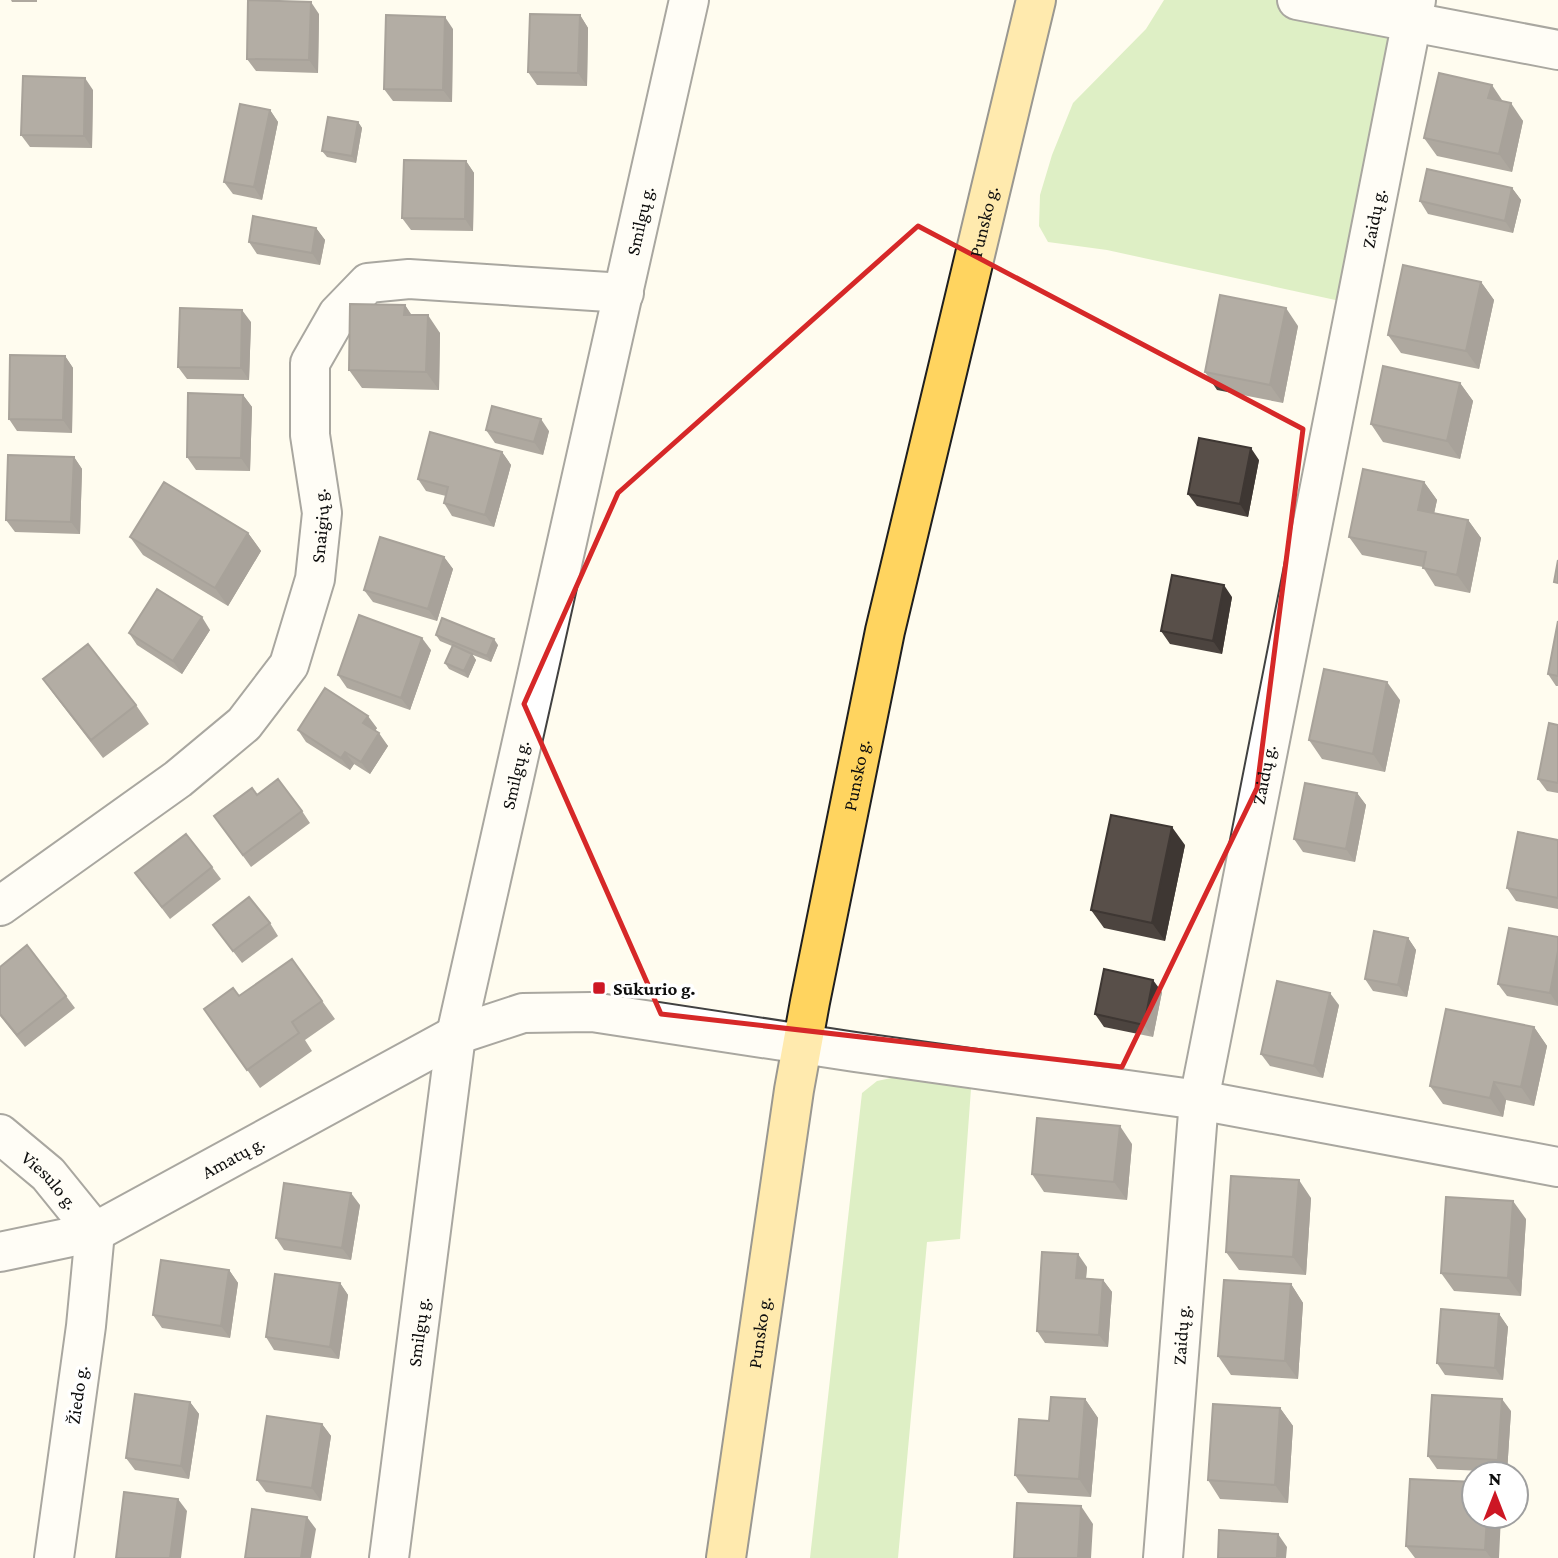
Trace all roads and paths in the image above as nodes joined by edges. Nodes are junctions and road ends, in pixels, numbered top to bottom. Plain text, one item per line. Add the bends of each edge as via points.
1 (689, 0) edge
2 (1036, 0) edge
3 (1297, 0) edge
4 (1413, 11) edge
5 (1558, 50) edge
6 (624, 293) junction
7 (0, 906) edge
8 (456, 1035) junction
9 (803, 1044) junction
10 (1199, 1100) junction
11 (0, 1134) edge
12 (1558, 1167) edge
13 (95, 1232) junction
14 (0, 1252) edge
15 (54, 1558) edge
16 (389, 1558) edge
17 (726, 1558) edge
18 (1163, 1558) edge

1 - 6 street, Smilgų g.
2 - 9 main road, Punsko g. via 885,631
3 - 4 street
4 - 5 street
4 - 10 street, Zaidų g.
6 - 7 street, Snaigių g. via 409,279 368,283 338,314 310,363 310,435 322,513 315,579 289,665 244,724 177,779
6 - 8 street, Smilgų g.
8 - 9 street, Amatų g. via 523,1013 592,1012
8 - 13 street, Amatų g.
8 - 16 street, Smilgų g.
9 - 10 street, Amatų g.
9 - 17 main road, Punsko g.
10 - 12 street, Amatų g.
10 - 18 street, Zaidų g.
11 - 13 street, Viesulo g. via 48,1174
13 - 14 street, Amatų g.
13 - 15 street, Žiedo g.

